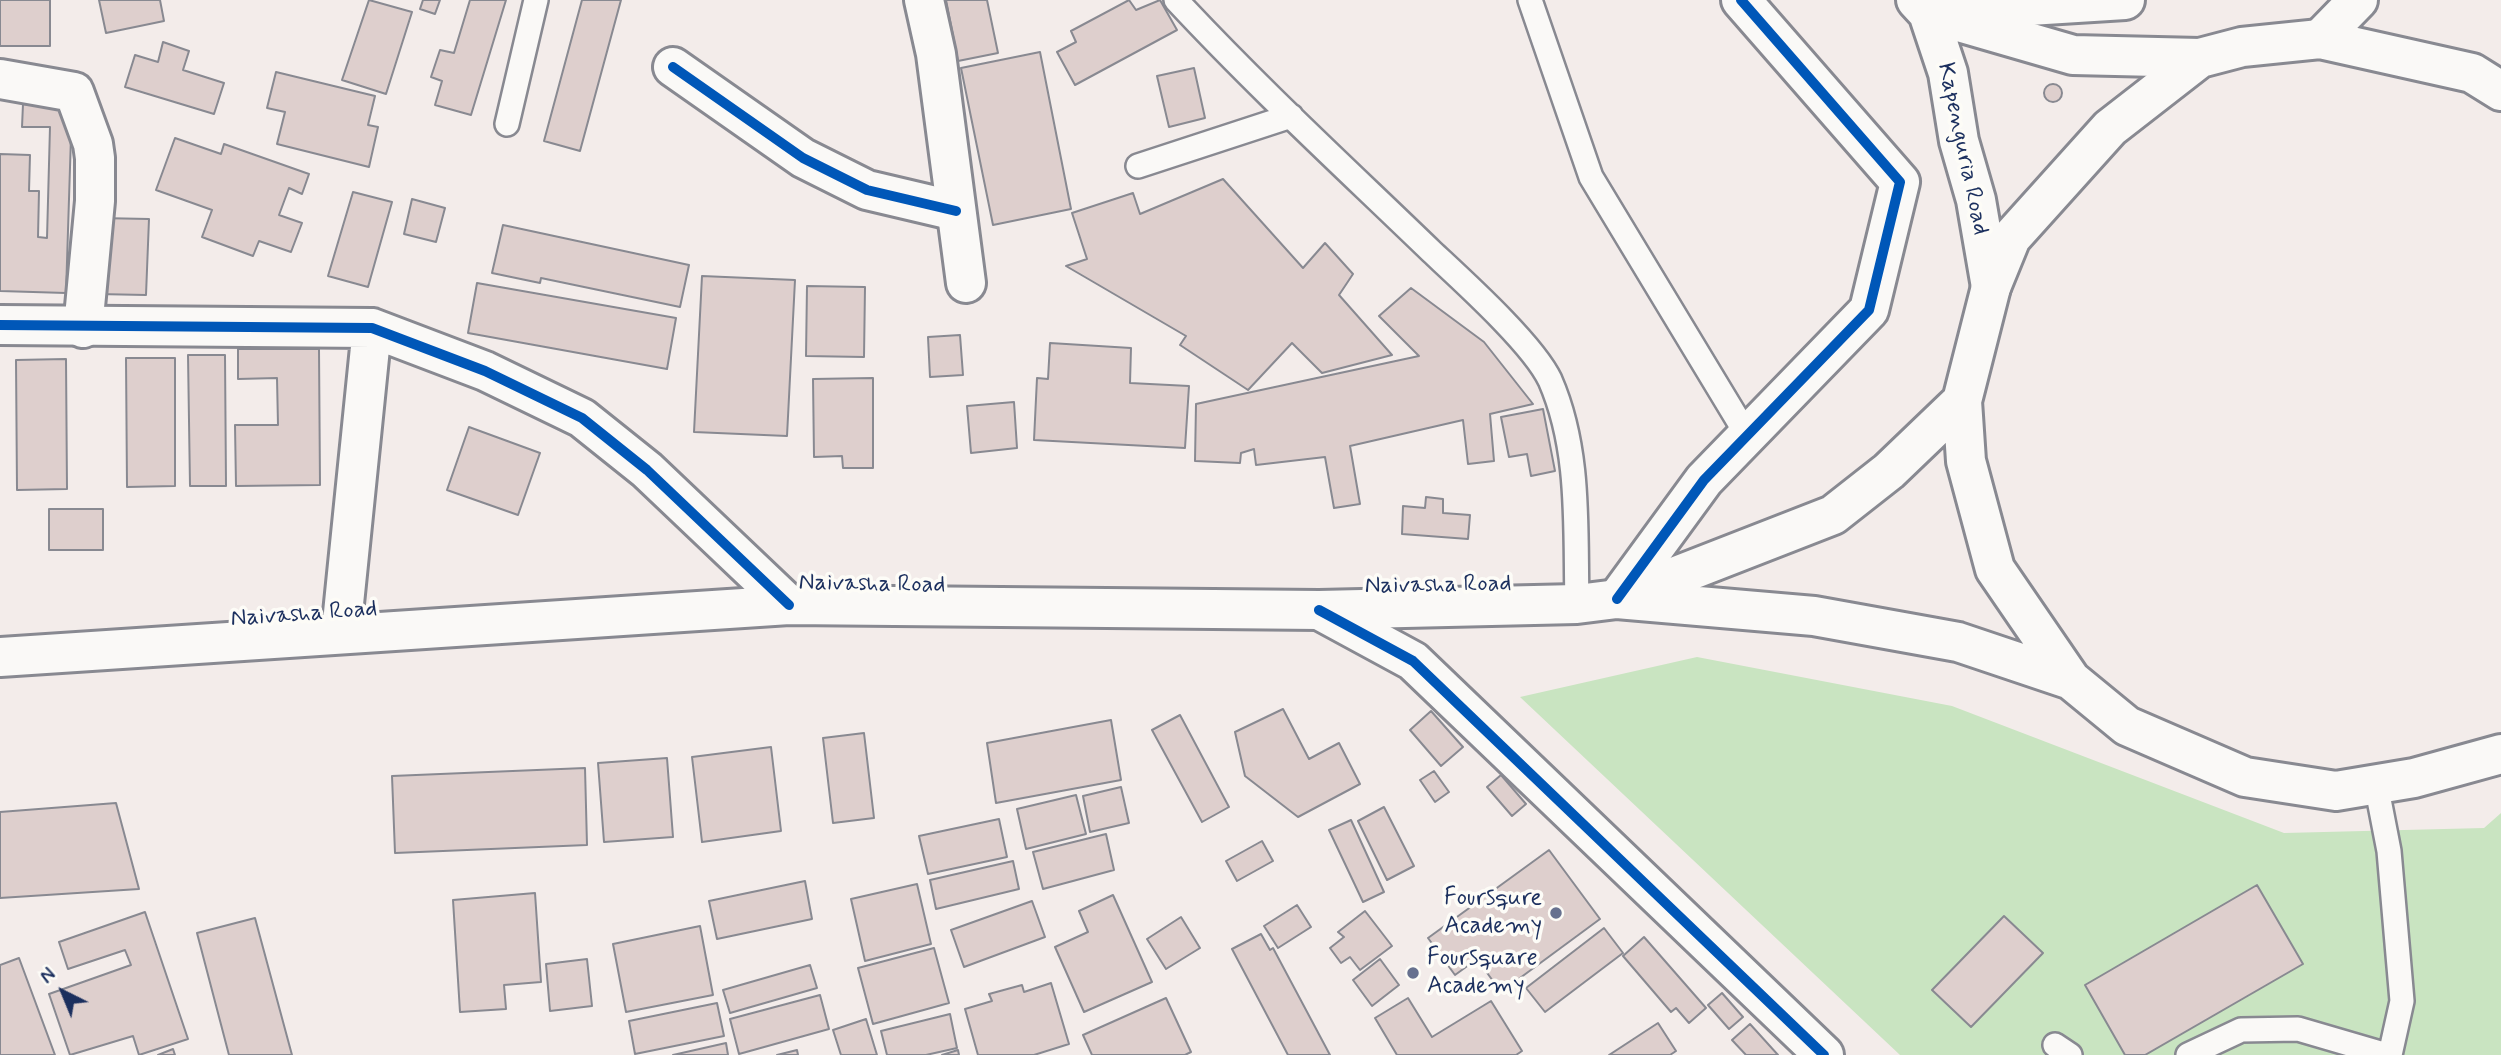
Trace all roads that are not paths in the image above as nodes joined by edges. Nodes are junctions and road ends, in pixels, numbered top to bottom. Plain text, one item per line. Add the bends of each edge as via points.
1 (536, 0) edge
2 (924, 0) edge
3 (1176, 0) edge
4 (1530, 0) edge
5 (1741, 0) edge
6 (2125, 0) edge
7 (2358, 0) edge
8 (1922, 6) edge
9 (2320, 40) junction
10 (2200, 58) junction
11 (673, 67) dead end
12 (0, 79) edge
13 (2501, 91) edge
14 (1291, 116) junction
15 (507, 124) dead end
16 (1138, 166) dead end
17 (956, 211) junction
18 (966, 283) dead end
19 (1990, 287) junction
20 (0, 325) edge
21 (83, 328) junction
22 (372, 328) junction
23 (1962, 401) junction
24 (1747, 435) junction
25 (1617, 600) junction
26 (1577, 604) junction
27 (789, 605) junction
28 (1319, 610) junction
29 (341, 633) junction
30 (0, 657) edge
31 (2071, 680) junction
32 (2501, 754) edge
33 (2376, 784) junction
34 (1824, 1055) edge
35 (2188, 1055) edge
36 (2389, 1055) edge

1 - 15 lane
2 - 17 street via 936,54
3 - 14 lane
4 - 24 lane via 1591,177
5 - 24 street via 1900,182 1869,310
6 - 8 street
7 - 9 street
8 - 10 street, Kapenguria Road via 2073,55
8 - 19 street, Kapenguria Road via 1948,73
9 - 10 street via 2242,47
9 - 13 street via 2472,73
10 - 19 street via 2110,128 2011,238
11 - 17 street via 803,158 867,190
12 - 21 street via 74,92 93,144 95,201
14 - 16 lane
14 - 26 lane via 1469,287 1549,378 1574,466
17 - 18 street
19 - 23 street
20 - 21 street
21 - 22 street
22 - 27 street via 485,370 582,418 647,470
22 - 29 street
23 - 25 street via 1889,471 1833,515
23 - 31 street via 1965,461 1995,569
24 - 25 street via 1704,480
25 - 26 street, Naivasha Road
25 - 31 street via 1814,616 1958,642
26 - 28 street, Naivasha Road
27 - 28 street, Naivasha Road
27 - 29 street, Naivasha Road
28 - 34 street via 1413,661
29 - 30 street, Naivasha Road
31 - 33 street via 2127,726 2245,777 2336,791
32 - 33 street
33 - 36 lane via 2391,865 2402,1001
35 - 36 lane via 2241,1030 2298,1029

